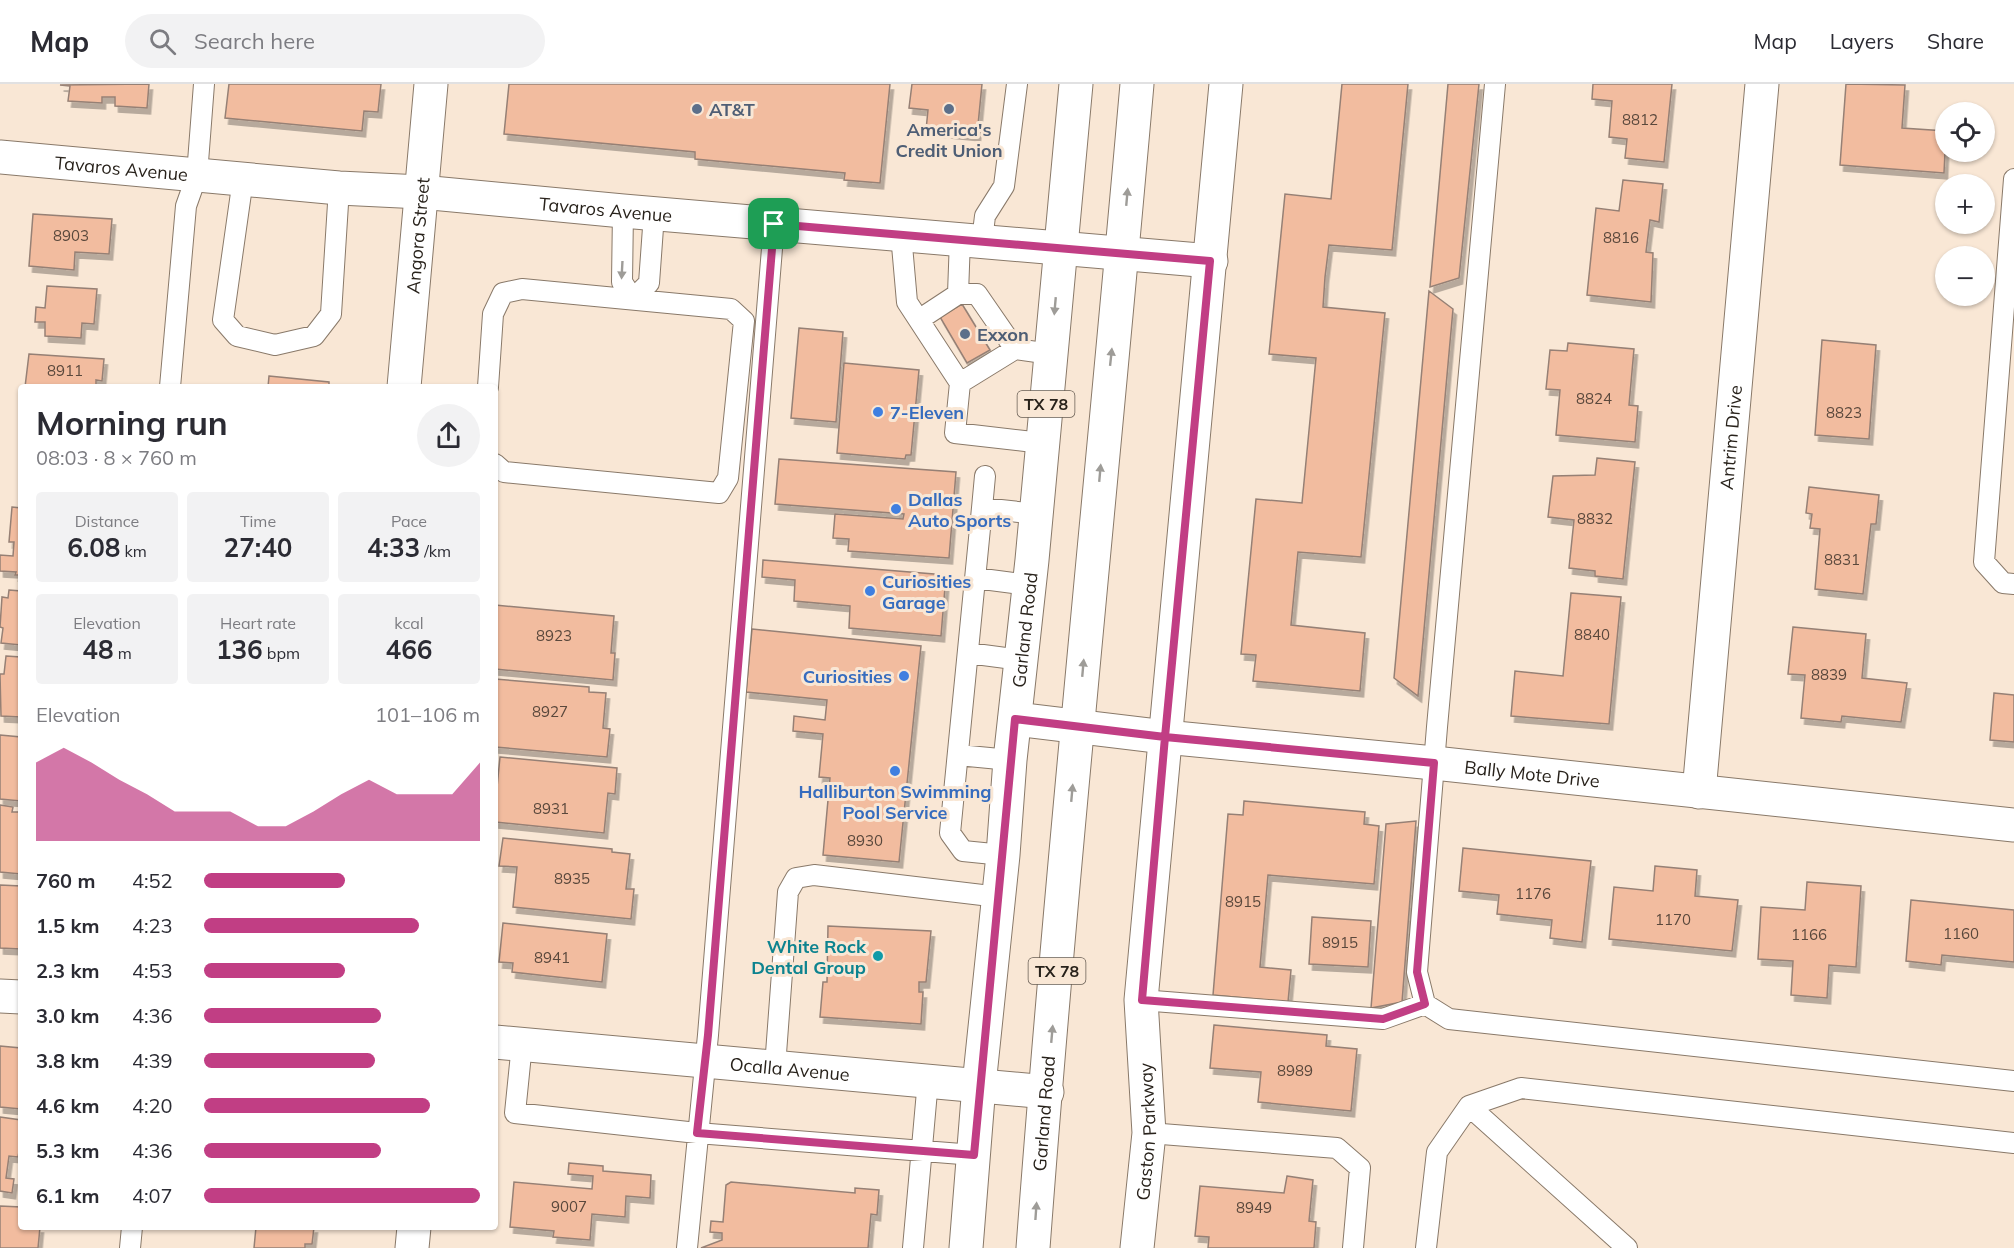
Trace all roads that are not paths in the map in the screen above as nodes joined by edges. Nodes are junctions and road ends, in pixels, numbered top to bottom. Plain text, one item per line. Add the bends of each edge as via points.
1 (204, 84) edge
2 (431, 84) edge
3 (1017, 84) edge
4 (1076, 84) edge
5 (1226, 84) edge
6 (1496, 84) edge
7 (1762, 84) edge
8 (1136, 85) edge
9 (0, 157) edge
10 (197, 175) junction
11 (243, 179) junction
12 (2014, 179) edge
13 (339, 188) junction
14 (420, 192) junction
15 (639, 213) junction
16 (774, 224) junction
17 (901, 234) junction
18 (971, 240) junction
19 (1061, 248) junction
20 (1122, 255) junction
21 (1210, 261) junction
22 (958, 294) junction
23 (633, 299) junction
24 (920, 319) junction
25 (1015, 349) junction
26 (1051, 354) junction
27 (960, 383) junction
28 (170, 384) edge
29 (404, 384) edge
30 (488, 384) edge
31 (1042, 443) junction
32 (498, 467) edge
33 (984, 476) dead end
34 (982, 508) junction
35 (1037, 514) junction
36 (975, 578) junction
37 (2014, 584) edge
38 (1029, 585) junction
39 (968, 653) junction
40 (1021, 660) junction
41 (1015, 719) junction
42 (1078, 726) junction
43 (1165, 737) junction
44 (958, 755) junction
45 (1010, 760) junction
46 (1434, 763) junction
47 (1699, 792) junction
48 (2014, 825) edge
49 (1003, 855) junction
50 (999, 897) junction
51 (0, 996) edge
52 (18, 997) edge
53 (1142, 1000) junction
54 (1425, 1004) junction
55 (508, 1043) edge
56 (705, 1060) junction
57 (775, 1067) junction
58 (928, 1080) junction
59 (2014, 1081) edge
60 (980, 1085) junction
61 (1047, 1092) junction
62 (1468, 1106) junction
63 (697, 1133) junction
64 (1149, 1133) junction
65 (2014, 1143) edge
66 (921, 1152) junction
67 (974, 1155) junction
68 (132, 1230) edge
69 (414, 1230) edge
70 (130, 1248) edge
71 (412, 1248) edge
72 (687, 1248) edge
73 (913, 1248) edge
74 (966, 1248) edge
75 (1034, 1248) edge
76 (1137, 1248) edge
77 (1353, 1248) edge
78 (1426, 1248) edge
79 (1627, 1248) edge

1 - 10 lane
2 - 14 street, Angora Street
3 - 18 lane via 1004,186
4 - 19 street, Garland Road / TX 78
5 - 21 street, Gaston Parkway
6 - 46 lane
7 - 47 street, Antrim Drive
20 -> 8 street, Garland Road / TX 78
9 - 10 street, Tavaros Avenue
10 - 11 street, Tavaros Avenue
10 - 28 lane via 186,206
11 - 13 street, Tavaros Avenue
11 - 13 lane via 223,320 237,336 275,345 314,336 331,314
12 - 37 lane via 1984,562 2003,583
13 - 14 street, Tavaros Avenue
14 - 15 street, Tavaros Avenue
14 - 29 street, Angora Street
15 - 16 street, Tavaros Avenue
15 -> 23 lane via 622,282
15 - 23 lane via 649,283
16 - 17 street, Tavaros Avenue
16 - 56 lane
17 - 18 street, Tavaros Avenue
17 - 24 lane via 907,302
18 - 19 street, Tavaros Avenue
18 - 22 lane
19 - 20 street, Tavaros Avenue
19 -> 26 street, Garland Road / TX 78
20 - 21 street, Tavaros Avenue
42 -> 20 street, Garland Road / TX 78
21 - 43 street, Gaston Parkway
22 - 24 lane
22 - 25 lane via 977,294
23 - 30 lane via 522,289 503,293 493,314
23 - 32 lane via 731,309 744,321 728,478 718,493 504,472
24 - 27 lane
25 - 26 lane
25 - 27 lane
26 - 31 street, Garland Road / TX 78
27 - 31 lane via 955,433
31 - 35 street, Garland Road / TX 78
33 - 34 lane
34 - 35 lane
34 - 36 lane
35 - 38 street, Garland Road / TX 78
36 - 38 lane
36 - 39 lane
38 - 40 street, Garland Road / TX 78
39 - 40 lane
39 - 44 lane
40 - 41 street, Garland Road / TX 78
41 - 42 street, Bally Mote Drive
41 - 45 street, Garland Road / TX 78
42 - 43 street, Bally Mote Drive
61 -> 42 street, Garland Road / TX 78
43 - 46 street, Bally Mote Drive
43 - 53 street, Gaston Parkway
44 - 45 lane
44 - 49 lane via 950,833 963,851
45 - 49 street, Garland Road / TX 78
46 - 47 street, Bally Mote Drive
46 - 54 lane via 1417,972
47 - 48 street, Bally Mote Drive
49 - 50 street, Garland Road / TX 78
50 - 57 lane via 814,875 796,878 788,892
50 - 60 street, Garland Road / TX 78
51 - 52 street
53 - 54 lane via 1383,1019
53 - 64 street, Gaston Parkway
54 - 59 lane via 1449,1019
55 - 56 street, Ocalla Avenue
55 - 63 lane via 515,1113
56 - 57 street, Ocalla Avenue
56 - 63 lane
57 - 58 street, Ocalla Avenue
58 - 60 street, Ocalla Avenue
58 - 66 lane
60 - 61 street, Ocalla Avenue
60 - 67 street, Garland Road / TX 78
75 -> 61 street, Garland Road / TX 78
62 - 65 lane via 1521,1088
62 - 78 lane via 1437,1152
62 - 79 lane
63 - 66 lane
63 - 72 lane
64 - 76 street, Gaston Parkway
64 - 77 lane via 1337,1148 1360,1168
66 - 67 lane
66 - 73 lane
67 - 74 street, Garland Road / TX 78
68 - 70 lane
69 - 71 street

